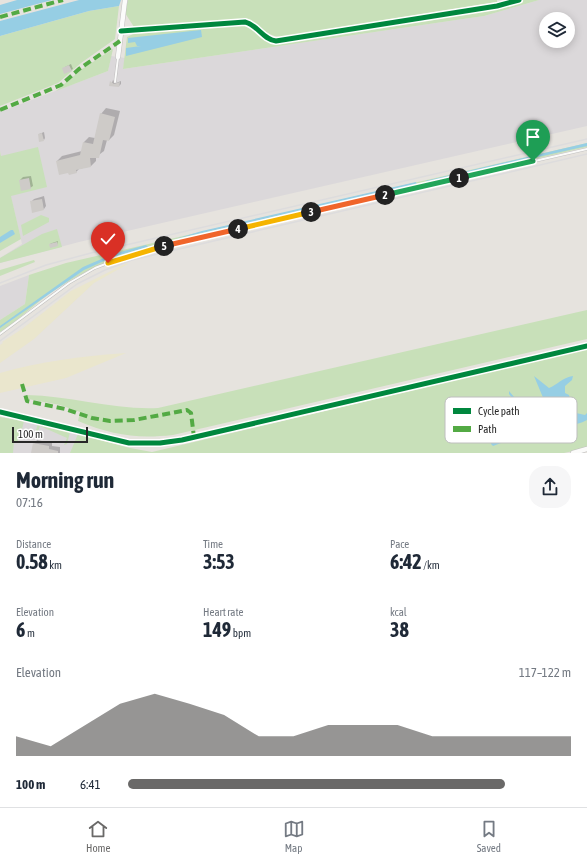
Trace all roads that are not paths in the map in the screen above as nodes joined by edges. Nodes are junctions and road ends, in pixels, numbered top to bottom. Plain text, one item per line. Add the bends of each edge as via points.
1 (125, 0) edge
2 (519, 0) edge
3 (121, 31) junction
4 (118, 57) joint
5 (115, 82) dead end
6 (587, 149) edge
7 (0, 334) edge
8 (587, 346) edge
9 (0, 412) edge
10 (587, 450) edge
11 (572, 453) edge

1 - 3 street
2 - 3 street via 497,6 276,41 264,37 255,27 245,22
3 - 4 street
4 - 5 lane
6 - 7 lane via 127,256 95,268 69,283
8 - 9 street via 160,443 129,443
10 - 11 street

